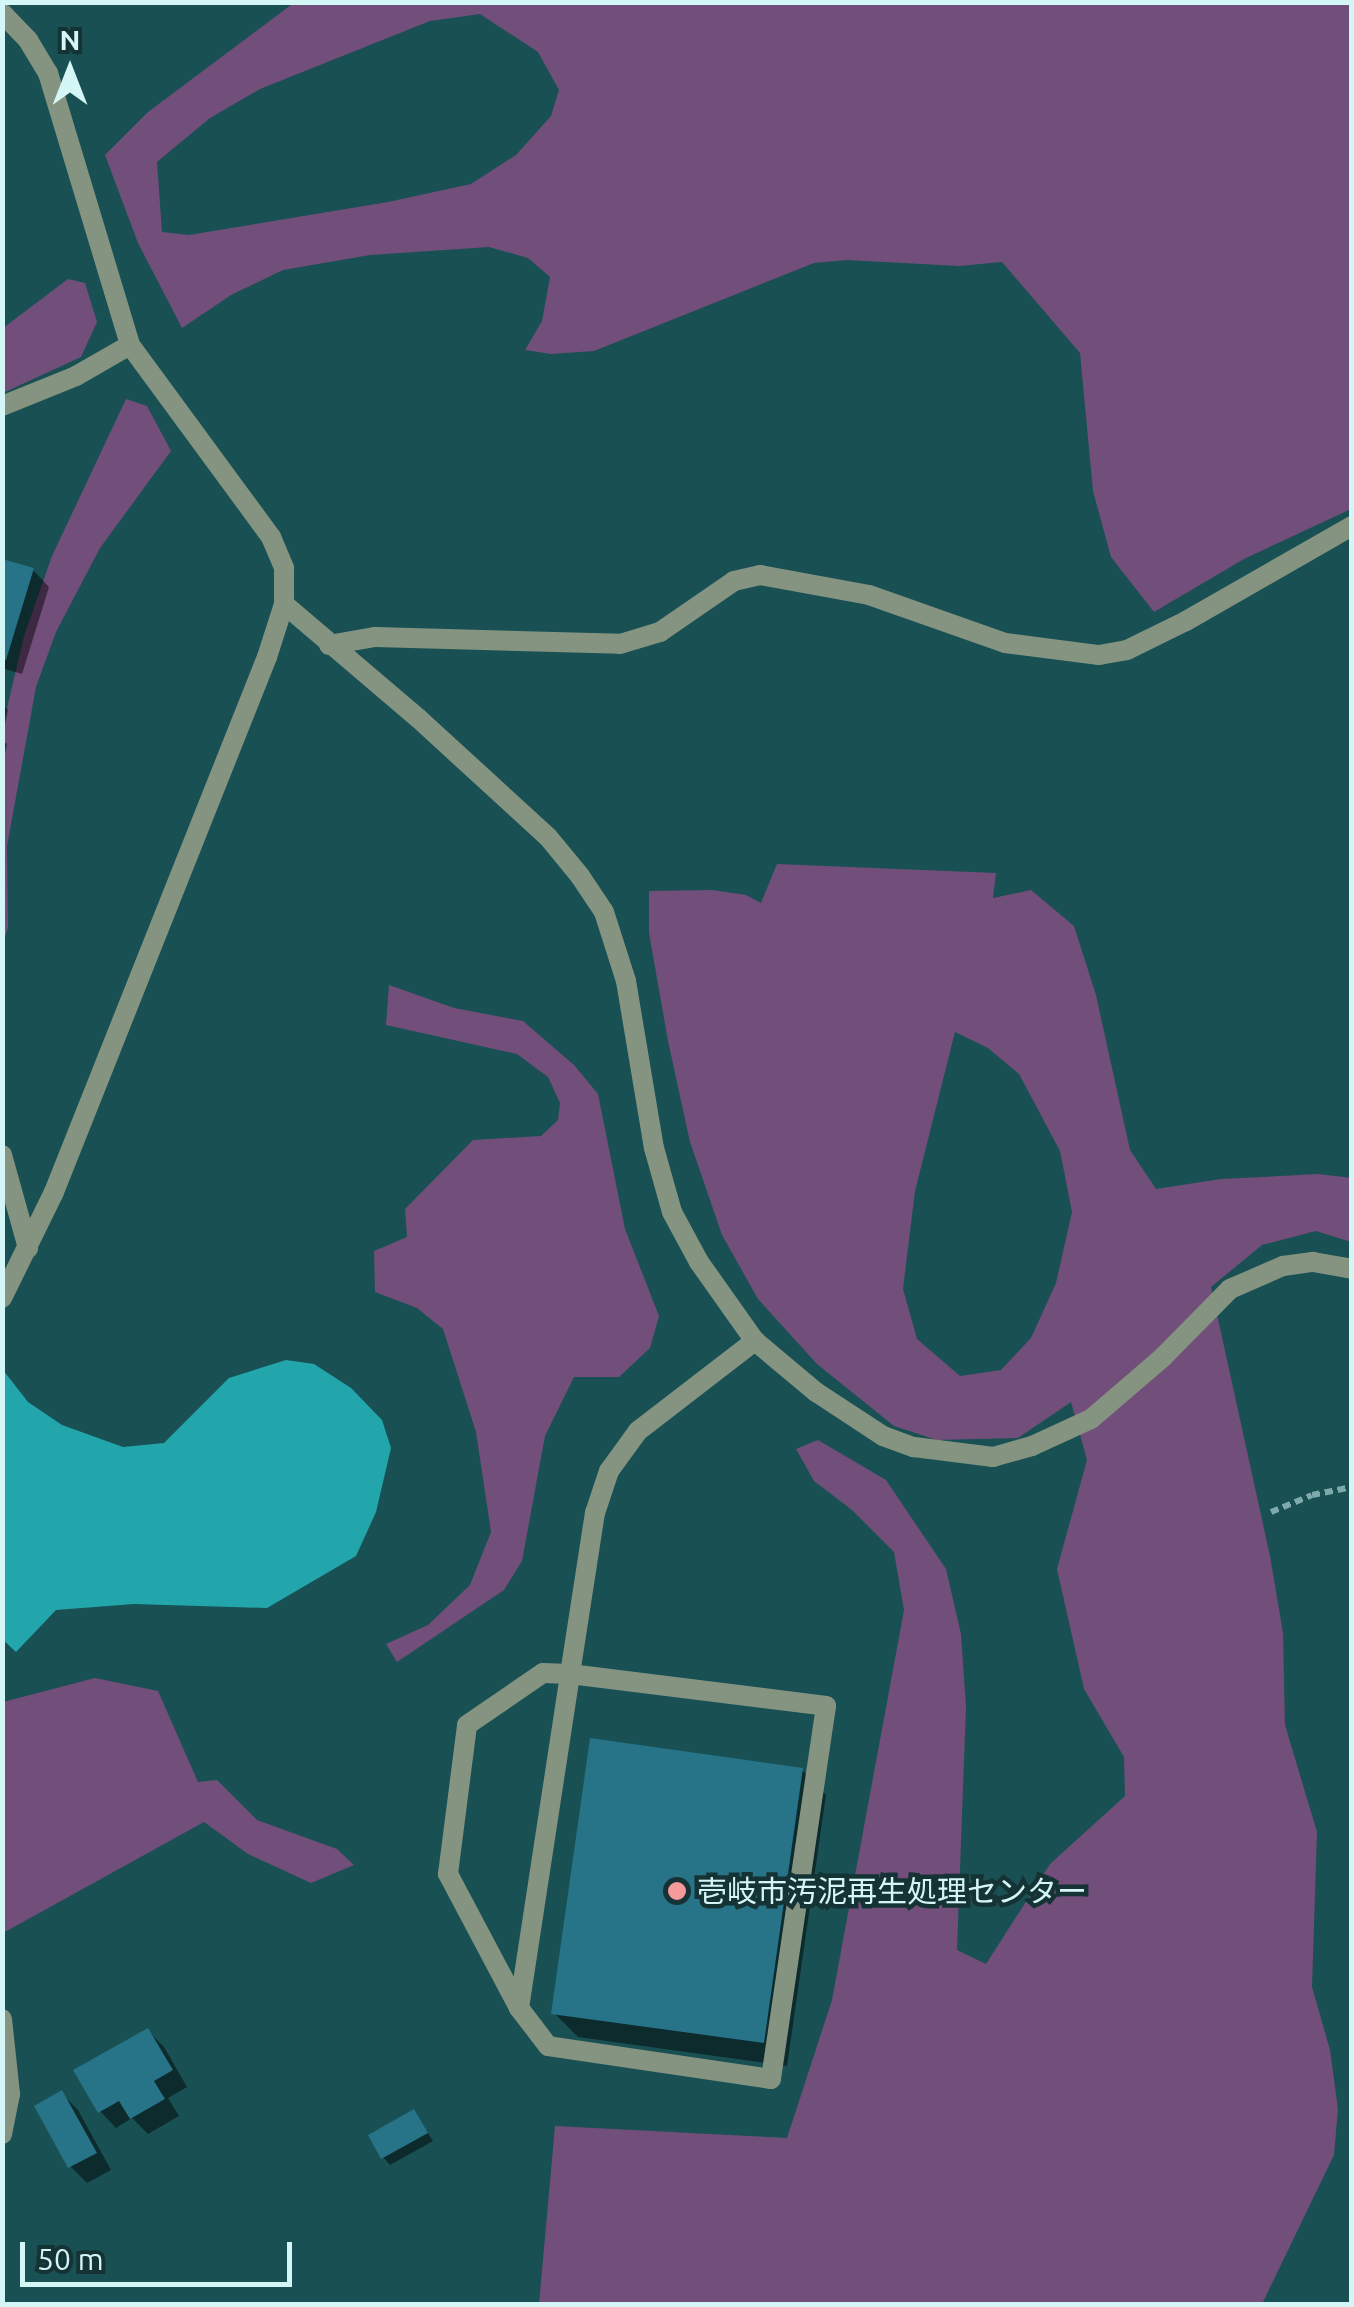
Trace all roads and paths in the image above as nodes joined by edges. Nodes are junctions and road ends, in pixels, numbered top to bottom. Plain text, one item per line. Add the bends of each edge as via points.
1 (2, 14) edge
2 (130, 346) junction
3 (2, 406) edge
4 (1352, 526) edge
5 (284, 604) junction
6 (329, 644) junction
7 (2, 1154) edge
8 (28, 1248) junction
9 (1352, 1269) edge
10 (2, 1298) edge
11 (755, 1341) junction
12 (1352, 1487) edge
13 (1271, 1512) dead end
14 (570, 1674) junction
15 (519, 2008) junction
16 (2, 2019) edge
17 (2, 2134) edge

1 - 2 street via 48,73
2 - 3 street
2 - 5 street via 271,537 284,568
4 - 6 street via 1186,622 1127,650 1099,655 1005,643 869,595 760,575 734,581 660,632 620,644 376,637
5 - 6 street
5 - 8 street
6 - 11 street via 548,837 604,912 626,981 654,1148 672,1212
7 - 8 street
8 - 10 street
9 - 11 street via 1313,1262 1283,1266 1230,1289 1091,1419 993,1457 928,1450 883,1436
11 - 14 street via 638,1431 609,1471 595,1513
12 - 13 path
14 - 15 street
14 - 15 street via 543,1673 467,1725 448,1874
14 - 15 street via 826,1706 770,2079 548,2046
16 - 17 street via 10,2094

